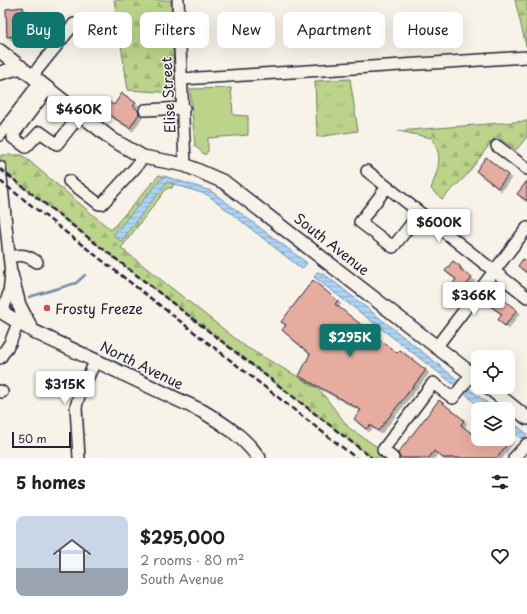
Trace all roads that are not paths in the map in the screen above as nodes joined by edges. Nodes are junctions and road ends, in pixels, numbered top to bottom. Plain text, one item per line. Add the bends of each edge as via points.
1 (178, 0) edge
2 (73, 26) edge
3 (0, 51) edge
4 (527, 57) edge
5 (21, 67) junction
6 (0, 74) edge
7 (182, 79) junction
8 (40, 82) junction
9 (184, 108) junction
10 (145, 110) dead end
11 (80, 114) junction
12 (6, 118) edge
13 (0, 135) edge
14 (497, 146) dead end
15 (148, 158) junction
16 (185, 165) junction
17 (0, 167) edge
18 (527, 169) edge
19 (367, 171) dead end
20 (69, 181) dead end
21 (386, 187) junction
22 (420, 213) junction
23 (527, 228) edge
24 (9, 257) junction
25 (37, 262) dead end
26 (493, 271) junction
27 (11, 274) junction
28 (527, 297) edge
29 (1, 312) edge
30 (18, 323) junction
31 (33, 331) junction
32 (437, 346) junction
33 (0, 358) edge
34 (96, 360) junction
35 (471, 373) edge
36 (471, 379) edge
37 (497, 394) edge
38 (527, 418) edge
39 (527, 444) edge
40 (79, 458) edge
41 (259, 458) edge
42 (393, 458) edge
43 (514, 458) edge

1 - 7 street, Elise Street
2 - 8 street
3 - 5 main road, South Avenue
4 - 7 street
5 - 6 main road
5 - 8 main road, South Avenue
7 - 9 street, Elise Street
8 - 11 main road, South Avenue
8 - 11 street via 13,138 26,147 40,132 57,144
8 - 12 street
9 - 10 street
9 - 16 street, Elise Street
11 - 15 main road, South Avenue via 113,140
12 - 13 street
14 - 18 street
15 - 16 main road, South Avenue
15 - 20 street via 135,168 102,204
16 - 32 main road, South Avenue via 224,182
17 - 24 street
19 - 21 street
21 - 22 street
21 - 22 street via 360,222 393,247
22 - 26 street
23 - 26 street
24 - 25 street via 21,254
24 - 27 street
26 - 28 street
26 - 32 street
27 - 29 street via 9,293
27 - 31 main road via 19,305
29 - 30 main road, North Avenue
30 - 31 main road, North Avenue
30 - 33 street via 10,343
31 - 34 main road, North Avenue
32 - 35 main road, South Avenue
34 - 40 street via 76,407
34 - 41 main road, North Avenue via 226,425 242,438
36 - 42 street via 453,398 433,383 383,450
37 - 38 main road
39 - 43 street

